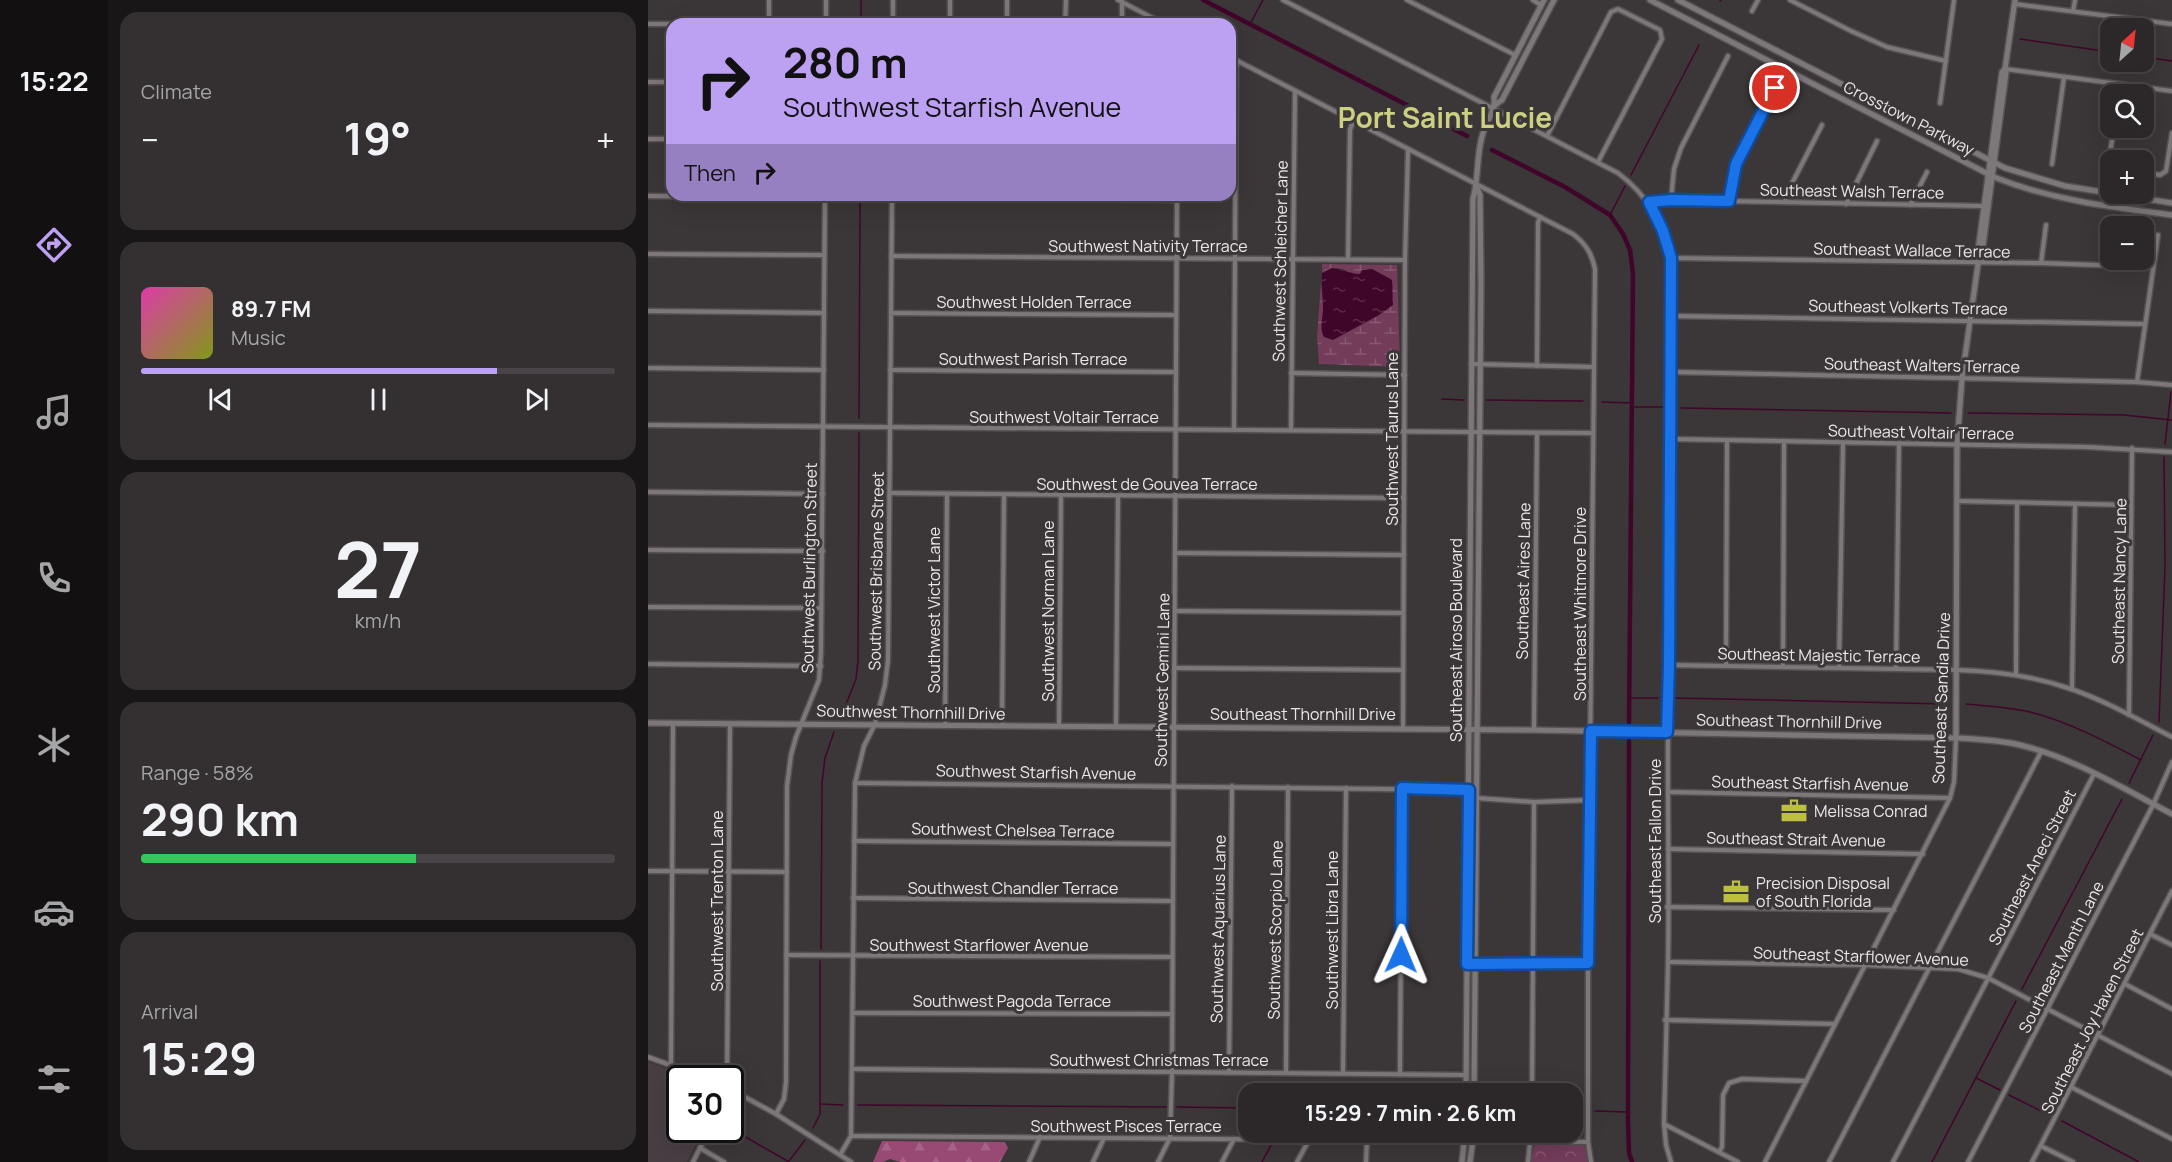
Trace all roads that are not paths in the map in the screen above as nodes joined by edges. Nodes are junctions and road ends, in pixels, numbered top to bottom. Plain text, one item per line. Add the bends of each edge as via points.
1 (769, 0) edge
2 (826, 0) edge
3 (893, 0) edge
4 (950, 0) edge
5 (1007, 0) edge
6 (1066, 0) edge
7 (1283, 0) edge
8 (1299, 0) edge
9 (1407, 0) edge
10 (1533, 0) edge
11 (1554, 0) edge
12 (1650, 0) edge
13 (1678, 0) edge
14 (1758, 0) edge
15 (1790, 0) edge
16 (1954, 0) edge
17 (2075, 0) edge
18 (1120, 1) edge
19 (1543, 2) edge
20 (2015, 2) edge
21 (1295, 6) junction
22 (1752, 11) dead end
23 (2073, 11) junction
24 (769, 18) edge
25 (826, 18) edge
26 (893, 18) edge
27 (950, 18) edge
28 (1007, 18) edge
29 (1065, 18) edge
30 (1121, 18) edge
31 (1153, 18) edge
32 (648, 24) edge
33 (666, 24) edge
34 (2172, 24) edge
35 (1515, 55) junction
36 (1728, 56) dead end
37 (1238, 61) joint
38 (1946, 61) junction
39 (1236, 68) edge
40 (2005, 69) junction
41 (2064, 77) junction
42 (648, 82) edge
43 (666, 82) edge
44 (2120, 84) edge
45 (1775, 88) dead end
46 (2154, 89) edge
47 (1295, 91) junction
48 (2172, 92) edge
49 (1940, 103) dead end
50 (1495, 107) junction
51 (1353, 121) junction
52 (1822, 125) dead end
53 (2172, 133) edge
54 (1547, 136) junction
55 (648, 139) edge
56 (666, 139) edge
57 (1877, 141) dead end
58 (1408, 150) junction
59 (1598, 162) junction
60 (1992, 162) junction
61 (2052, 164) dead end
62 (1927, 171) dead end
63 (2154, 174) edge
64 (1991, 175) junction
65 (1477, 186) junction
66 (648, 196) edge
67 (666, 196) edge
68 (1671, 200) junction
69 (825, 201) edge
70 (891, 201) edge
71 (1177, 201) edge
72 (1235, 201) edge
73 (1729, 201) junction
74 (1649, 202) junction
75 (1785, 202) junction
76 (2172, 202) edge
77 (1846, 204) junction
78 (1910, 205) junction
79 (1983, 206) junction
80 (2172, 215) edge
81 (1540, 217) junction
82 (2046, 225) dead end
83 (2158, 235) dead end
84 (648, 254) edge
85 (824, 255) junction
86 (891, 256) junction
87 (2154, 256) edge
88 (1671, 258) junction
89 (1178, 259) junction
90 (1292, 259) junction
91 (1348, 259) junction
92 (1235, 260) junction
93 (1405, 260) junction
94 (2041, 263) junction
95 (1978, 264) junction
96 (2100, 265) edge
97 (2152, 270) edge
98 (648, 311) edge
99 (824, 313) junction
100 (891, 313) junction
101 (1176, 315) junction
102 (1671, 316) junction
103 (1970, 320) junction
104 (2145, 324) junction
105 (1472, 364) junction
106 (1480, 364) junction
107 (1537, 366) junction
108 (1594, 367) junction
109 (648, 368) edge
110 (824, 370) junction
111 (890, 370) junction
112 (1176, 372) junction
113 (1671, 372) junction
114 (1291, 373) junction
115 (1405, 375) junction
116 (1962, 378) junction
117 (2137, 381) junction
118 (2172, 385) edge
119 (648, 425) edge
120 (823, 427) junction
121 (890, 428) junction
122 (1176, 430) junction
123 (1234, 430) junction
124 (1291, 430) junction
125 (1405, 432) junction
126 (1470, 432) junction
127 (1479, 432) junction
128 (1537, 433) junction
129 (1593, 433) junction
130 (1670, 439) junction
131 (1727, 441) junction
132 (1784, 441) junction
133 (1842, 443) junction
134 (1899, 444) junction
135 (1957, 445) junction
136 (2132, 448) junction
137 (2172, 452) edge
138 (648, 492) edge
139 (890, 493) junction
140 (823, 495) junction
141 (947, 495) junction
142 (1004, 495) junction
143 (1061, 495) junction
144 (1175, 495) junction
145 (1118, 496) junction
146 (1404, 498) junction
147 (1958, 501) junction
148 (2017, 504) junction
149 (2074, 505) junction
150 (2132, 505) junction
151 (648, 550) edge
152 (823, 551) junction
153 (1176, 553) junction
154 (1404, 555) junction
155 (648, 607) edge
156 (821, 608) junction
157 (1175, 611) junction
158 (1403, 613) junction
159 (648, 664) edge
160 (1669, 665) junction
161 (1726, 665) junction
162 (820, 666) junction
163 (1783, 666) junction
164 (1839, 667) junction
165 (1174, 668) junction
166 (1896, 668) junction
167 (1402, 670) junction
168 (1957, 670) junction
169 (2016, 675) junction
170 (2072, 689) junction
171 (2129, 715) junction
172 (648, 723) edge
173 (673, 723) junction
174 (730, 724) junction
175 (801, 724) junction
176 (875, 724) junction
177 (945, 726) junction
178 (1002, 726) junction
179 (1059, 726) junction
180 (1116, 726) junction
181 (1174, 727) junction
182 (1403, 729) junction
183 (1469, 730) junction
184 (1478, 730) junction
185 (1534, 730) junction
186 (1591, 731) junction
187 (1667, 732) junction
188 (2172, 737) edge
189 (1956, 738) junction
190 (2041, 752) junction
191 (2172, 762) edge
192 (2094, 774) junction
193 (855, 783) junction
194 (1173, 786) junction
195 (1232, 786) junction
196 (1288, 787) junction
197 (1346, 788) junction
198 (1402, 788) junction
199 (1469, 790) junction
200 (1669, 792) junction
201 (1476, 798) junction
202 (1950, 798) junction
203 (1591, 800) junction
204 (1534, 802) junction
205 (2153, 804) junction
206 (2172, 814) edge
207 (854, 841) junction
208 (1173, 844) junction
209 (1668, 849) junction
210 (1923, 854) junction
211 (648, 871) edge
212 (672, 871) junction
213 (729, 872) junction
214 (787, 872) junction
215 (2172, 891) edge
216 (853, 898) junction
217 (1172, 901) junction
218 (1667, 907) junction
219 (1894, 910) junction
220 (2150, 934) junction
221 (2172, 945) edge
222 (786, 955) junction
223 (852, 956) junction
224 (1172, 957) junction
225 (1668, 962) junction
226 (1533, 963) junction
227 (1588, 963) junction
228 (1467, 964) junction
229 (1476, 964) junction
230 (1865, 965) junction
231 (1929, 968) junction
232 (1988, 978) junction
233 (2125, 984) junction
234 (2047, 1009) junction
235 (2172, 1009) edge
236 (853, 1012) junction
237 (1172, 1014) junction
238 (1665, 1020) junction
239 (1835, 1024) junction
240 (2097, 1036) junction
241 (1475, 1046) junction
242 (1466, 1047) junction
243 (648, 1057) edge
244 (671, 1064) joint
245 (728, 1065) edge
246 (853, 1069) junction
247 (1172, 1072) junction
248 (1229, 1072) junction
249 (1286, 1073) junction
250 (1343, 1073) junction
251 (1400, 1074) junction
252 (2172, 1074) edge
253 (1466, 1075) junction
254 (1806, 1081) junction
255 (1466, 1083) edge
256 (1474, 1083) edge
257 (1532, 1083) edge
258 (2072, 1087) junction
259 (744, 1097) edge
260 (776, 1114) junction
261 (1664, 1123) junction
262 (851, 1136) junction
263 (1040, 1137) junction
264 (1104, 1138) junction
265 (1170, 1138) junction
266 (1234, 1139) junction
267 (1238, 1139) edge
268 (2172, 1139) edge
269 (1583, 1142) edge
270 (1588, 1142) junction
271 (702, 1143) edge
272 (1307, 1143) edge
273 (1367, 1143) edge
274 (1465, 1143) edge
275 (1473, 1143) edge
276 (1531, 1143) edge
277 (2041, 1146) junction
278 (700, 1148) junction
279 (1719, 1152) junction
280 (840, 1155) junction
281 (693, 1162) edge
282 (724, 1162) edge
283 (850, 1162) edge
284 (1029, 1162) edge
285 (1093, 1162) edge
286 (1158, 1162) edge
287 (1222, 1162) edge
288 (1297, 1162) edge
289 (1366, 1162) edge
290 (1462, 1162) edge
291 (1470, 1162) edge
292 (1528, 1162) edge
293 (1591, 1162) edge
294 (1671, 1162) edge
295 (1738, 1162) edge
296 (1765, 1162) edge
297 (1828, 1162) edge
298 (1893, 1162) edge
299 (1968, 1162) edge
300 (2032, 1162) edge
301 (2073, 1162) edge

1 - 24 street
2 - 25 street
3 - 26 street
4 - 27 street
5 - 28 street
6 - 29 street
7 - 21 street, Southeast Fallon Drive
8 - 21 street
9 - 35 street
10 - 19 street
11 - 50 main road, Southeast Airoso Boulevard
12 - 64 main road, Crosstown Parkway
13 - 60 main road, Crosstown Parkway
14 - 22 street
15 - 38 street via 1887,47
16 - 38 street
17 - 23 street
18 - 30 street
18 - 31 street
19 - 35 main road, Southeast Airoso Boulevard
20 - 23 street
20 - 40 main road, Southeast Sandia Drive
21 - 50 street, Southeast Fallon Drive
23 - 34 street
32 - 33 street
35 - 50 main road, Southeast Airoso Boulevard via 1494,97
36 - 68 street via 1681,147
37 - 39 street
37 - 47 street, Southeast Whitmore Drive
38 - 49 street
40 - 41 street
40 - 60 main road, Southeast Sandia Drive
41 - 44 street
41 - 61 street
42 - 43 street
45 - 73 street via 1736,164
46 - 48 street
47 - 51 street, Southeast Whitmore Drive
47 - 90 street, Southwest Schleicher Lane
50 - 54 street, Southeast Fallon Drive
50 - 65 main road, Southeast Airoso Boulevard via 1483,133
51 - 58 street, Southeast Whitmore Drive
51 - 91 street
52 - 75 street
53 - 63 street via 2166,171
54 - 59 street, Southeast Fallon Drive
54 - 59 street via 1611,12 1618,9 1660,30 1662,39
55 - 56 street
57 - 77 street
58 - 65 street, Southeast Whitmore Drive
58 - 93 street, Southwest Taurus Lane
59 - 74 street, Southeast Fallon Drive via 1631,183
60 - 64 main road, Southeast Sandia Drive
60 - 76 main road, Crosstown Parkway via 2065,186
62 - 78 street
64 - 79 main road, Southeast Sandia Drive
64 - 80 main road, Crosstown Parkway via 2054,197
64 - 95 main road, Southeast Sandia Drive
65 - 81 street, Southeast Whitmore Drive
65 - 105 main road, Southeast Airoso Boulevard via 1473,199
65 - 106 main road, Southeast Airoso Boulevard
66 - 67 street
68 - 73 street, Southeast Walsh Terrace
68 - 74 street, Southeast Walsh Terrace
69 - 85 street, Southwest Burlington Street
70 - 86 street, Southwest Brisbane Street
71 - 89 street, Southwest Gemini Lane
72 - 92 street
73 - 75 street, Southeast Walsh Terrace
74 - 88 street, Southeast Fallon Drive
75 - 77 street, Southeast Walsh Terrace
77 - 78 street, Southeast Walsh Terrace
78 - 79 street, Southeast Walsh Terrace
79 - 95 main road, Southeast Sandia Drive
81 - 107 street
81 - 108 street, Southeast Whitmore Drive via 1573,234 1593,259
82 - 94 street
83 - 87 street
84 - 85 street
85 - 99 street, Southwest Burlington Street
86 - 89 street, Southwest Nativity Terrace
86 - 100 street, Southwest Brisbane Street
88 - 95 street, Southeast Wallace Terrace
88 - 102 street, Southeast Fallon Drive
89 - 92 street, Southwest Nativity Terrace
89 - 101 street, Southwest Gemini Lane
90 - 91 street, Southwest Nativity Terrace
90 - 92 street, Southwest Nativity Terrace
90 - 114 street, Southwest Schleicher Lane
91 - 93 street, Southwest Nativity Terrace
92 - 123 street
93 - 115 street, Southwest Taurus Lane
94 - 95 street, Southeast Wallace Terrace
94 - 96 street, Southeast Wallace Terrace
95 - 103 main road, Southeast Sandia Drive
97 - 104 street
98 - 99 street
99 - 110 street, Southwest Burlington Street
100 - 101 street, Southwest Holden Terrace
100 - 111 street, Southwest Brisbane Street
101 - 112 street, Southwest Gemini Lane
102 - 103 street, Southeast Volkerts Terrace
102 - 113 street, Southeast Fallon Drive
103 - 104 street, Southeast Volkerts Terrace
103 - 116 main road, Southeast Sandia Drive
104 - 117 street
105 - 106 street
105 - 126 main road, Southeast Airoso Boulevard
106 - 107 street
106 - 127 main road, Southeast Airoso Boulevard
107 - 108 street
108 - 129 street, Southeast Whitmore Drive
109 - 110 street
110 - 120 street, Southwest Burlington Street
111 - 112 street, Southwest Parish Terrace
111 - 121 street, Southwest Brisbane Street
112 - 122 street, Southwest Gemini Lane
113 - 116 street, Southeast Walters Terrace
113 - 130 street, Southeast Fallon Drive
114 - 115 street
114 - 124 street, Southwest Schleicher Lane
115 - 125 street, Southwest Taurus Lane
116 - 117 street, Southeast Walters Terrace
116 - 135 main road, Southeast Sandia Drive
117 - 118 street, Southeast Walters Terrace
119 - 120 street, Southwest Voltair Terrace
120 - 121 street, Southwest Voltair Terrace
120 - 140 street, Southwest Burlington Street
121 - 122 street, Southwest Voltair Terrace
121 - 139 street, Southwest Brisbane Street
122 - 123 street, Southwest Voltair Terrace
122 - 144 street, Southwest Gemini Lane
123 - 124 street, Southwest Voltair Terrace
124 - 125 street, Southwest Voltair Terrace
125 - 126 street, Southwest Voltair Terrace
125 - 146 street, Southwest Taurus Lane
126 - 127 street, Southwest Voltair Terrace
126 - 183 main road, Southeast Airoso Boulevard
127 - 128 street
127 - 184 main road, Southeast Airoso Boulevard
128 - 129 street
128 - 185 street, Southeast Aires Lane
129 - 186 street, Southeast Whitmore Drive
130 - 131 street, Southeast Voltair Terrace
130 - 160 street, Southeast Fallon Drive
131 - 132 street, Southeast Voltair Terrace
131 - 161 street
132 - 133 street, Southeast Voltair Terrace
132 - 163 street
133 - 134 street, Southeast Voltair Terrace
133 - 164 street
134 - 135 street, Southeast Voltair Terrace
134 - 166 street
135 - 136 street, Southeast Voltair Terrace
135 - 147 main road, Southeast Sandia Drive
136 - 137 street, Southeast Voltair Terrace
136 - 150 street, Southeast Nancy Lane
138 - 140 street
139 - 141 street, Southwest de Gouvea Terrace
139 - 176 street, Southwest Brisbane Street via 888,660
140 - 152 street, Southwest Burlington Street
141 - 142 street, Southwest de Gouvea Terrace
141 - 177 street, Southwest Victor Lane
142 - 143 street, Southwest de Gouvea Terrace
142 - 178 street
143 - 145 street, Southwest de Gouvea Terrace
143 - 179 street, Southwest Norman Lane
144 - 145 street, Southwest de Gouvea Terrace
144 - 146 street, Southwest de Gouvea Terrace
144 - 153 street, Southwest Gemini Lane
145 - 180 street
146 - 154 street, Southwest Taurus Lane
147 - 148 street
147 - 168 main road, Southeast Sandia Drive
148 - 149 street
148 - 169 street
149 - 150 street
149 - 170 street
150 - 171 street, Southeast Nancy Lane
151 - 152 street
152 - 156 street, Southwest Burlington Street
153 - 154 street
153 - 157 street, Southwest Gemini Lane
154 - 158 street, Southwest Taurus Lane
155 - 156 street
156 - 162 street, Southwest Burlington Street
157 - 158 street
157 - 165 street, Southwest Gemini Lane
158 - 167 street, Southwest Taurus Lane
159 - 162 street
160 - 161 street, Southeast Majestic Terrace
160 - 187 street, Southeast Fallon Drive
161 - 163 street, Southeast Majestic Terrace
162 - 175 street, Southwest Burlington Street via 819,680
163 - 164 street, Southeast Majestic Terrace
164 - 166 street, Southeast Majestic Terrace
165 - 167 street
165 - 181 street, Southwest Gemini Lane
166 - 168 street, Southeast Majestic Terrace
167 - 182 street, Southwest Taurus Lane
168 - 169 street, Southeast Majestic Terrace
168 - 189 main road, Southeast Sandia Drive
169 - 170 street, Southeast Majestic Terrace
170 - 171 street, Southeast Majestic Terrace
171 - 188 street, Southeast Majestic Terrace
172 - 173 main road, Southwest Thornhill Drive
173 - 174 main road, Southwest Thornhill Drive
173 - 212 street
174 - 175 main road, Southwest Thornhill Drive
174 - 213 street, Southwest Trenton Lane
175 - 176 main road, Southwest Thornhill Drive
175 - 214 street, Southwest Burlington Street via 788,778
176 - 177 main road, Southwest Thornhill Drive
176 - 193 street, Southwest Brisbane Street via 861,755
177 - 178 main road, Southwest Thornhill Drive
178 - 179 main road, Southwest Thornhill Drive
179 - 180 main road, Southwest Thornhill Drive
180 - 181 main road, Southwest Thornhill Drive
181 - 182 main road, Southeast Thornhill Drive
181 - 194 street, Southwest Gemini Lane
182 - 183 main road, Southeast Thornhill Drive
183 - 184 main road, Southeast Thornhill Drive
183 - 199 main road, Southeast Airoso Boulevard
184 - 185 main road, Southeast Thornhill Drive
184 - 201 main road, Southeast Airoso Boulevard
185 - 186 main road, Southeast Thornhill Drive
186 - 187 main road, Southeast Thornhill Drive
186 - 203 street, Southeast Whitmore Drive
187 - 189 main road, Southeast Thornhill Drive
187 - 200 street, Southeast Fallon Drive
189 - 190 main road, Southeast Thornhill Drive via 1993,740
189 - 202 street, Southeast Sandia Drive
190 - 192 main road, Southeast Thornhill Drive
190 - 231 street
191 - 205 street, Southeast Manth Lane
192 - 205 main road, Southeast Thornhill Drive
192 - 232 street, Southeast Aneci Street
193 - 194 street, Southwest Starfish Avenue
193 - 207 street, Southwest Brisbane Street
194 - 195 street, Southwest Starfish Avenue
194 - 208 street, Southwest Gemini Lane
195 - 196 street, Southwest Starfish Avenue
195 - 248 street, Southwest Aquarius Lane
196 - 197 street, Southwest Starfish Avenue
196 - 249 street, Southwest Scorpio Lane
197 - 198 street, Southwest Starfish Avenue
197 - 250 street, Southwest Libra Lane
198 - 199 street, Southwest Starfish Avenue
198 - 251 street
199 - 228 main road, Southeast Airoso Boulevard
200 - 202 street, Southeast Starfish Avenue
200 - 209 street, Southeast Fallon Drive
201 - 204 street
201 - 229 main road, Southeast Airoso Boulevard
202 - 210 street, Southeast Sandia Drive
203 - 204 street
203 - 227 street, Southeast Whitmore Drive
204 - 226 street
205 - 206 main road, Southeast Thornhill Drive
205 - 234 street, Southeast Manth Lane
207 - 208 street, Southwest Chelsea Terrace
207 - 216 street, Southwest Brisbane Street
208 - 217 street, Southwest Gemini Lane
209 - 210 street, Southeast Strait Avenue
209 - 218 street, Southeast Fallon Drive
210 - 219 street, Southeast Sandia Drive
211 - 212 street
212 - 213 street
212 - 244 street
213 - 214 street
213 - 245 street, Southwest Trenton Lane
214 - 222 street, Southwest Burlington Street
215 - 220 street, Southeast Joy Haven Street
216 - 217 street, Southwest Chandler Terrace
216 - 223 street, Southwest Brisbane Street
217 - 224 street, Southwest Gemini Lane
218 - 219 street
218 - 225 street, Southeast Fallon Drive
219 - 230 street, Southeast Sandia Drive
220 - 221 street
220 - 233 street, Southeast Joy Haven Street
222 - 223 street, Southwest Starflower Avenue
222 - 260 street, Southwest Burlington Street via 786,1082 784,1099
223 - 224 street, Southwest Starflower Avenue
223 - 236 street, Southwest Brisbane Street
224 - 237 street, Southwest Gemini Lane
225 - 230 street, Southeast Starflower Avenue
225 - 238 street, Southeast Fallon Drive
226 - 227 street
226 - 229 street
226 - 257 street
227 - 270 street, Southeast Whitmore Drive
228 - 229 street
228 - 242 main road, Southeast Airoso Boulevard
229 - 241 main road, Southeast Airoso Boulevard
230 - 231 street, Southeast Starflower Avenue
230 - 239 street, Southeast Sandia Drive
231 - 232 street, Southeast Starflower Avenue via 1958,969
231 - 297 street
232 - 234 street, Southeast Starflower Avenue
232 - 298 street, Southeast Aneci Street
233 - 235 street
233 - 240 street, Southeast Joy Haven Street
234 - 240 street, Southeast Starflower Avenue
234 - 299 street, Southeast Manth Lane
236 - 237 street, Southwest Pagoda Terrace
236 - 246 street, Southwest Brisbane Street
237 - 247 street, Southwest Gemini Lane
238 - 239 street
238 - 261 street, Southeast Fallon Drive
239 - 254 street, Southeast Sandia Drive
240 - 252 street, Southeast Starflower Avenue
240 - 258 street, Southeast Joy Haven Street
241 - 242 main road
241 - 256 main road, Southeast Airoso Boulevard
242 - 253 main road, Southeast Airoso Boulevard
243 - 244 street
246 - 247 street, Southwest Christmas Terrace
246 - 262 street, Southwest Brisbane Street
247 - 248 street, Southwest Christmas Terrace
247 - 265 street, Southwest Gemini Lane
248 - 249 street, Southwest Christmas Terrace
249 - 250 street, Southwest Christmas Terrace
250 - 251 street, Southwest Christmas Terrace
251 - 253 street, Southwest Christmas Terrace
253 - 255 main road, Southeast Airoso Boulevard
254 - 279 street via 1738,1079 1726,1087
254 - 296 street, Southeast Sandia Drive
258 - 268 street
258 - 277 street, Southeast Joy Haven Street
259 - 260 street
260 - 280 street
261 - 279 street
261 - 294 street, Southeast Fallon Drive
262 - 263 street, Southwest Pisces Terrace
262 - 280 street, Southwest Brisbane Street
263 - 264 street, Southwest Pisces Terrace
263 - 284 street
264 - 265 street, Southwest Pisces Terrace
264 - 285 street
265 - 266 street, Southwest Pisces Terrace
265 - 286 street, Southwest Gemini Lane
266 - 267 street, Southwest Pisces Terrace
266 - 287 street
269 - 270 street, Southwest Pisces Terrace
270 - 293 street, Southeast Whitmore Drive
271 - 278 street
272 - 288 street
273 - 289 street
274 - 290 main road
275 - 291 main road
276 - 292 street
277 - 300 street, Southeast Joy Haven Street
277 - 301 street
278 - 281 street
278 - 282 street
279 - 295 street
280 - 283 street

